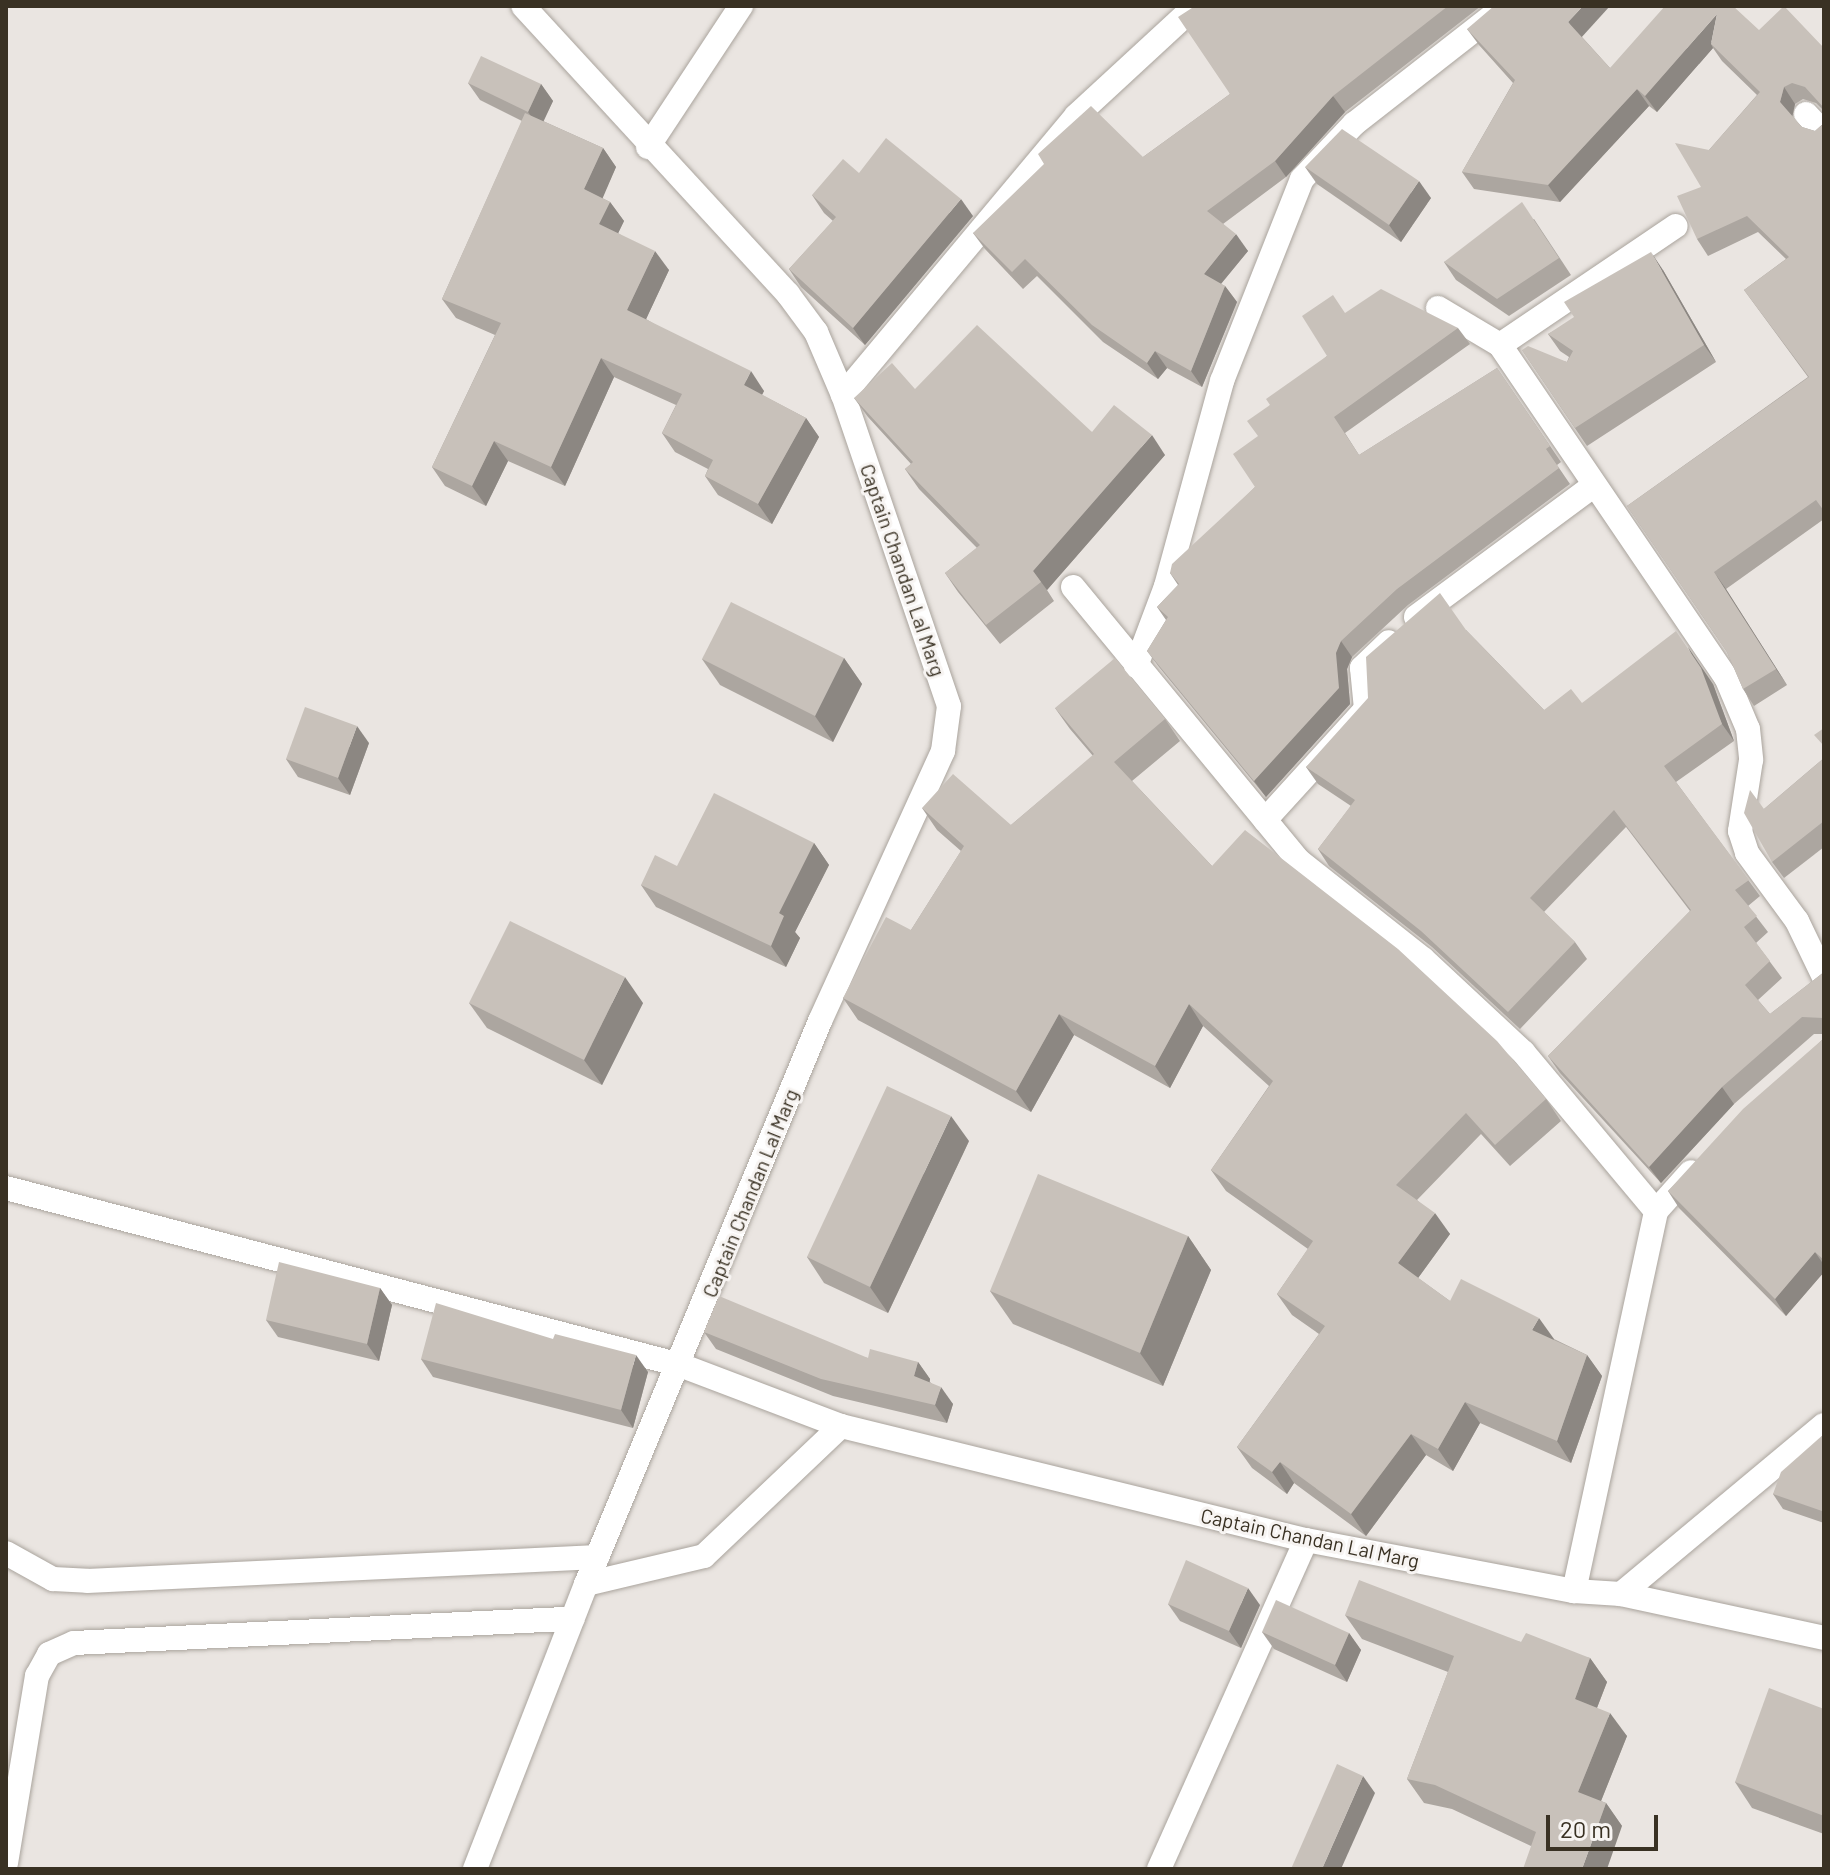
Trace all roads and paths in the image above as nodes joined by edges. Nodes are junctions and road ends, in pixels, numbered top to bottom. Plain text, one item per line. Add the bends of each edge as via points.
1 (523, 6) edge
2 (741, 6) edge
3 (1195, 6) edge
4 (1505, 6) edge
5 (1806, 114) dead end
6 (1824, 133) edge
7 (648, 147) junction
8 (1676, 226) dead end
9 (1438, 308) dead end
10 (1500, 345) junction
11 (843, 395) junction
12 (1593, 486) junction
13 (1073, 587) dead end
14 (1136, 666) junction
15 (1265, 820) junction
16 (1822, 963) edge
17 (1705, 1157) edge
18 (6, 1188) edge
19 (1656, 1211) junction
20 (680, 1365) junction
21 (1824, 1425) edge
22 (841, 1426) junction
23 (1306, 1540) junction
24 (6, 1553) edge
25 (597, 1557) junction
26 (586, 1584) junction
27 (1574, 1591) junction
28 (1621, 1594) junction
29 (572, 1619) junction
30 (1824, 1638) edge
31 (6, 1863) edge
32 (475, 1869) edge
33 (1159, 1869) edge

1 - 7 street, Captain Chandan Lal Marg
2 - 7 street
3 - 11 street via 1076,116
4 - 14 street via 1354,124 1302,179 1222,381 1166,586
5 - 6 street
7 - 11 street, Captain Chandan Lal Marg via 788,294 816,332
8 - 10 street
9 - 10 street
10 - 12 street
11 - 20 street, Captain Chandan Lal Marg via 949,706 943,751 820,1021
12 - 15 street via 1417,617 1362,668 1366,709
12 - 16 street via 1726,677 1748,729 1751,760 1740,831 1747,853
13 - 14 street
14 - 15 street
15 - 19 street via 1298,860 1423,959 1523,1052
17 - 19 street
18 - 20 street
19 - 27 street
20 - 22 street, Captain Chandan Lal Marg
20 - 25 street
21 - 28 street
22 - 23 street, Captain Chandan Lal Marg
22 - 26 street via 704,1556
23 - 27 street, Captain Chandan Lal Marg
23 - 33 street
24 - 25 street via 53,1579 87,1581
25 - 26 street
26 - 29 street
27 - 28 street, Captain Chandan Lal Marg
28 - 30 street, Captain Chandan Lal Marg
29 - 31 street via 74,1643 49,1654 37,1676
29 - 32 street

